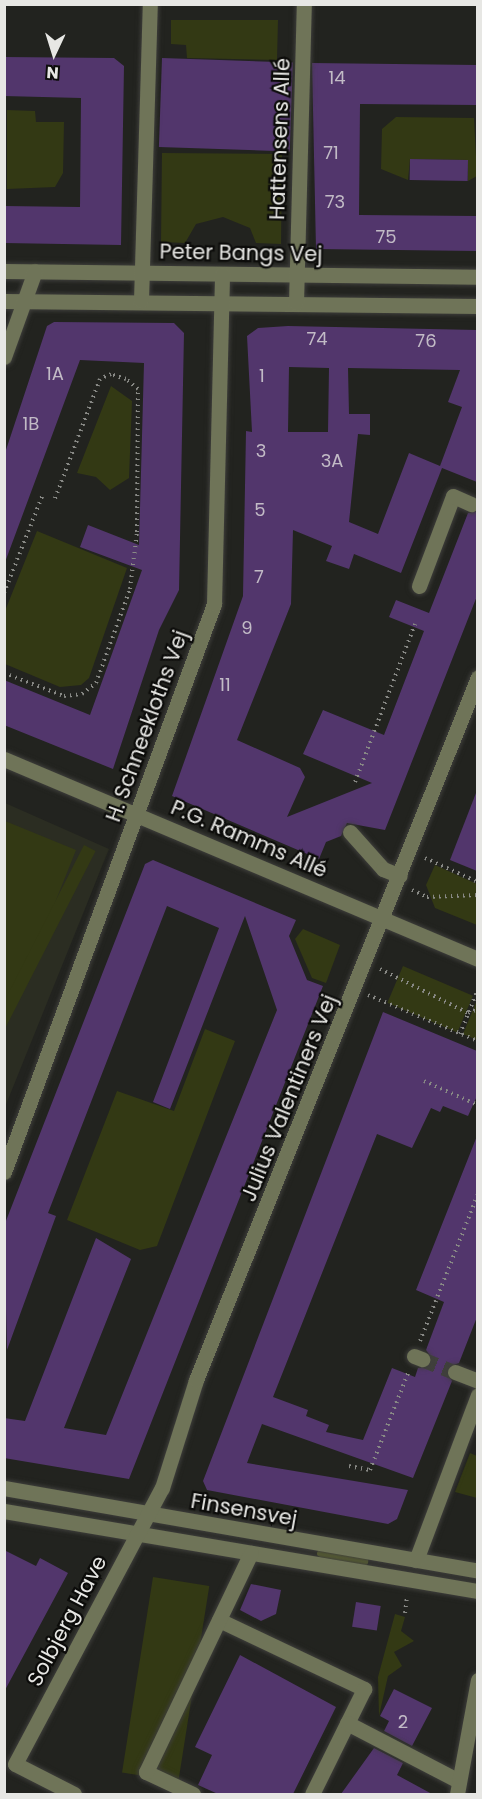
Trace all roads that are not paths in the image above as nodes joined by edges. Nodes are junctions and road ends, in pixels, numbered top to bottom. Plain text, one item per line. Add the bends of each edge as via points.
1 (150, 4) edge
2 (304, 4) edge
3 (4, 271) edge
4 (35, 272) junction
5 (141, 273) junction
6 (222, 274) junction
7 (297, 275) junction
8 (477, 277) edge
9 (4, 301) edge
10 (28, 301) junction
11 (141, 301) junction
12 (221, 302) junction
13 (296, 303) junction
14 (477, 306) edge
15 (4, 357) edge
16 (471, 504) dead end
17 (419, 586) dead end
18 (477, 677) edge
19 (4, 759) edge
20 (137, 814) junction
21 (350, 832) dead end
22 (399, 880) junction
23 (383, 919) junction
24 (477, 959) edge
25 (4, 1172) edge
26 (455, 1372) tunnel mouth
27 (477, 1381) edge
28 (477, 1395) edge
29 (4, 1488) edge
30 (4, 1511) edge
31 (149, 1515) junction
32 (138, 1535) junction
33 (251, 1553) junction
34 (416, 1560) junction
35 (477, 1571) edge
36 (477, 1591) edge
37 (219, 1620) junction
38 (477, 1680) edge
39 (346, 1724) junction
40 (458, 1788) edge
41 (74, 1794) edge
42 (193, 1794) edge
43 (312, 1794) edge

1 - 5 street
2 - 7 street, Hattensens Allé
3 - 4 street, Peter Bangs Vej
4 - 5 street, Peter Bangs Vej
4 - 10 street
5 - 6 street, Peter Bangs Vej
5 - 11 street
6 - 7 street, Peter Bangs Vej
6 - 12 street, H. Schneekloths Vej
7 - 8 street, Peter Bangs Vej
7 - 13 street, Hattensens Allé
9 - 10 street
10 - 11 street
10 - 15 street
11 - 12 street
12 - 13 street
12 - 20 street, H. Schneekloths Vej via 214,604
13 - 14 street
16 - 17 street via 453,496
18 - 22 street, Julius Valentiners Vej
19 - 20 street, P.G. Ramms Allé
20 - 23 street, P.G. Ramms Allé
20 - 25 street, H. Schneekloths Vej
21 - 22 street via 382,869
22 - 23 street, Julius Valentiners Vej
23 - 24 street, P.G. Ramms Allé
23 - 31 street, Julius Valentiners Vej via 196,1380
26 - 27 street
28 - 34 street
29 - 31 street, Finsensvej
30 - 32 street, Finsensvej
31 - 32 street, Julius Valentiners Vej
31 - 34 street, Finsensvej
32 - 33 street, Finsensvej
32 - 41 street, Solbjerg Have via 15,1764
33 - 36 street, Finsensvej
33 - 37 street
34 - 35 street, Finsensvej
37 - 39 street via 364,1689
37 - 42 street via 146,1772
38 - 40 street
39 - 40 street
39 - 43 street

